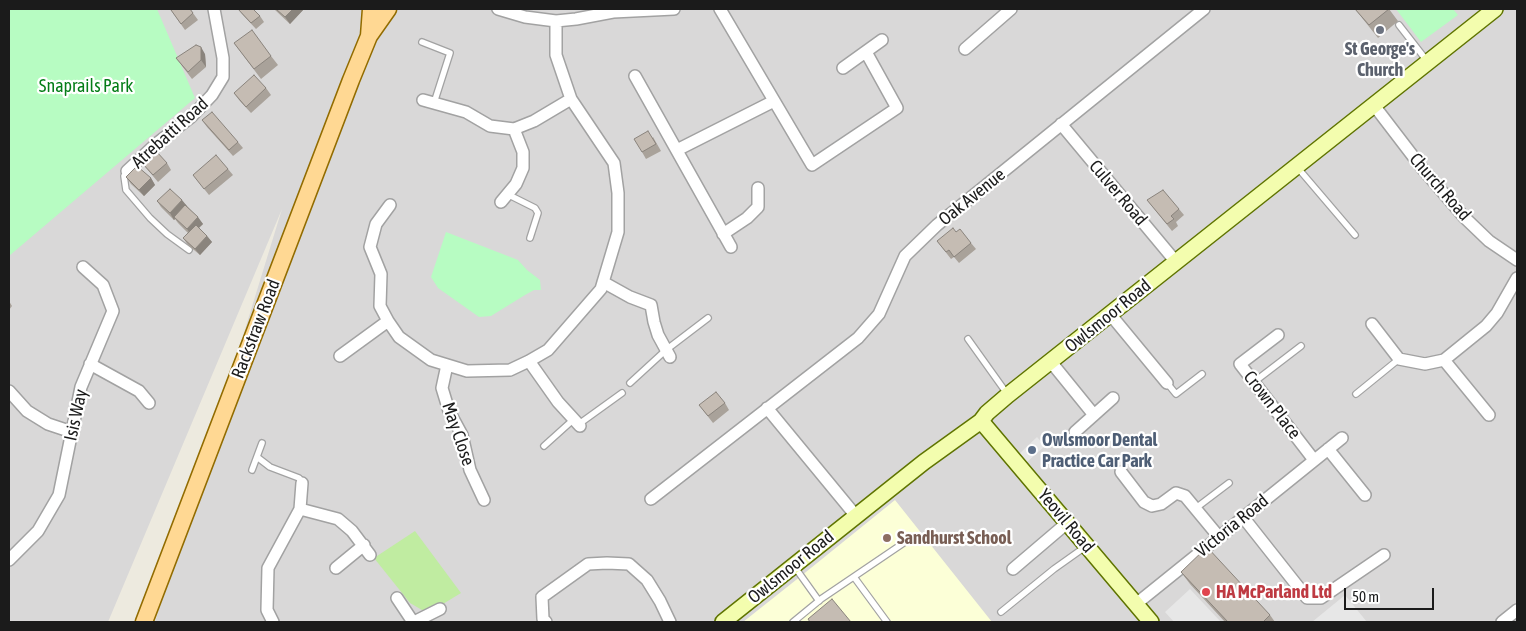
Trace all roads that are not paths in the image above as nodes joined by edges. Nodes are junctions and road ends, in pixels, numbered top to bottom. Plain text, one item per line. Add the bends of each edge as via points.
1 (214, 9) edge
2 (371, 9) edge
3 (388, 9) edge
4 (498, 9) edge
5 (674, 9) edge
6 (720, 9) edge
7 (1204, 9) edge
8 (1494, 9) edge
9 (613, 10) edge
10 (1006, 10) edge
11 (556, 21) junction
12 (1399, 25) dead end
13 (369, 36) junction
14 (882, 40) dead end
15 (422, 42) dead end
16 (965, 49) dead end
17 (866, 52) junction
18 (1428, 62) junction
19 (843, 68) dead end
20 (635, 76) dead end
21 (571, 99) junction
22 (429, 101) joint
23 (774, 101) junction
24 (1373, 104) junction
25 (1061, 124) junction
26 (514, 130) junction
27 (677, 150) junction
28 (1296, 165) junction
29 (127, 171) joint
30 (758, 188) dead end
31 (504, 198) joint
32 (390, 206) dead end
33 (723, 234) junction
34 (1355, 235) dead end
35 (530, 238) dead end
36 (731, 247) dead end
37 (189, 250) edge
38 (1517, 260) edge
39 (1176, 262) junction
40 (83, 267) dead end
41 (1517, 278) edge
42 (603, 282) junction
43 (1110, 314) junction
44 (708, 318) dead end
45 (388, 321) junction
46 (1372, 324) dead end
47 (1278, 335) dead end
48 (968, 339) dead end
49 (1301, 346) dead end
50 (668, 354) junction
51 (340, 356) dead end
52 (1399, 358) junction
53 (1444, 360) junction
54 (529, 361) junction
55 (1051, 362) junction
56 (90, 364) junction
57 (447, 365) junction
58 (1202, 374) dead end
59 (630, 382) dead end
60 (1254, 382) junction
61 (1168, 383) joint
62 (9, 391) edge
63 (622, 393) dead end
64 (1356, 394) dead end
65 (1008, 395) junction
66 (1113, 398) dead end
67 (149, 402) dead end
68 (767, 408) junction
69 (1094, 415) junction
70 (1489, 415) dead end
71 (981, 421) junction
72 (578, 423) junction
73 (72, 432) junction
74 (1075, 432) dead end
75 (1342, 438) dead end
76 (262, 443) dead end
77 (544, 446) dead end
78 (1328, 449) junction
79 (257, 457) junction
80 (1314, 460) junction
81 (252, 470) dead end
82 (1121, 472) dead end
83 (302, 483) joint
84 (1229, 483) dead end
85 (1365, 495) dead end
86 (651, 498) dead end
87 (484, 500) dead end
88 (1196, 508) junction
89 (300, 509) junction
90 (856, 516) junction
91 (1243, 517) junction
92 (1067, 523) junction
93 (1219, 537) junction
94 (908, 540) dead end
95 (1087, 546) junction
96 (1384, 555) dead end
97 (9, 560) edge
98 (793, 565) junction
99 (336, 568) dead end
100 (1013, 569) dead end
101 (854, 577) junction
102 (397, 598) dead end
103 (819, 601) junction
104 (1136, 604) junction
105 (440, 609) dead end
106 (1517, 610) edge
107 (1001, 612) dead end
108 (144, 622) edge
109 (273, 622) edge
110 (413, 622) edge
111 (546, 622) edge
112 (670, 622) edge
113 (723, 622) edge
114 (793, 622) edge
115 (887, 622) edge
116 (1151, 622) edge
117 (1502, 622) edge

1 - 29 street, Atrebatti Road via 223,58 223,78 191,117
2 - 13 main road, Rackstraw Road
3 - 13 main road, Rackstraw Road
4 - 11 street
5 - 9 street
6 - 23 street
7 - 25 street, Oak Avenue
8 - 18 street, Owlsmoor Road
9 - 11 street
10 - 16 street
11 - 21 street via 556,55
12 - 18 lane
13 - 108 main road, Rackstraw Road
14 - 17 street
15 - 22 lane via 450,53
17 - 19 street
17 - 23 street via 898,108 812,165
18 - 24 street, Owlsmoor Road
20 - 27 street
21 - 26 street
21 - 42 street via 614,164 618,232
22 - 26 street via 466,112 490,126
23 - 27 street
24 - 28 street, Owlsmoor Road
24 - 38 street, Church Road via 1464,218
25 - 39 street, Culver Road
25 - 68 street, Oak Avenue via 937,225 905,256 879,314 858,338
26 - 31 street via 523,152 523,168 516,184
27 - 33 street
28 - 34 lane
28 - 39 street, Owlsmoor Road
29 - 37 lane via 124,176 126,190 150,218
30 - 33 street via 758,206
31 - 35 lane via 536,208 538,212
32 - 45 street via 376,224 370,247 381,274 380,306
33 - 36 street
39 - 43 street, Owlsmoor Road
40 - 56 street, Isis Way via 103,285 113,311
41 - 53 street via 1486,326
42 - 50 street via 651,305 654,322
42 - 54 street via 601,289 548,350
43 - 55 street, Owlsmoor Road
43 - 61 street
44 - 50 lane
45 - 51 street
45 - 57 street via 399,337 431,360
46 - 52 street
47 - 60 street, Crown Place via 1240,364
48 - 65 lane
49 - 60 lane
50 - 59 lane
52 - 53 street via 1425,364
52 - 64 lane
53 - 70 street
54 - 57 street via 510,370 467,371
54 - 72 street via 545,386
55 - 65 street, Owlsmoor Road
55 - 69 street
56 - 67 street via 139,391
56 - 73 street, Isis Way via 81,387
57 - 87 street, May Close via 442,388 449,411 462,435 470,470
58 - 61 lane via 1176,394
60 - 80 street, Crown Place
62 - 73 street via 27,411 48,424
63 - 72 lane
65 - 71 street, Owlsmoor Road
66 - 69 street
68 - 86 street, Oak Avenue
68 - 90 street
69 - 74 street
71 - 90 street, Owlsmoor Road
71 - 92 street, Yeovil Road
72 - 77 lane
73 - 97 street, Isis Way via 59,495 38,531
75 - 78 street, Victoria Road
76 - 79 lane
78 - 80 street, Victoria Road
78 - 85 street
79 - 81 lane
79 - 83 lane via 270,467 299,478
80 - 91 street, Victoria Road
82 - 88 street via 1144,502 1152,506 1161,504 1176,493 1185,496
83 - 89 street
84 - 88 lane
88 - 93 street
89 - 99 street via 338,519 367,550
89 - 109 street via 268,568 267,610
90 - 98 street, Owlsmoor Road
91 - 93 street, Victoria Road
91 - 96 street via 1307,598 1321,598
92 - 95 street, Yeovil Road
92 - 100 street
93 - 104 street, Victoria Road
94 - 101 lane
95 - 104 street, Yeovil Road
95 - 107 lane
98 - 103 lane
98 - 113 street, Owlsmoor Road
101 - 103 lane
101 - 115 lane
102 - 110 street
103 - 114 lane
104 - 116 street, Yeovil Road
105 - 110 street
106 - 117 street
111 - 112 street via 542,597 588,564 607,563 630,564 648,580

